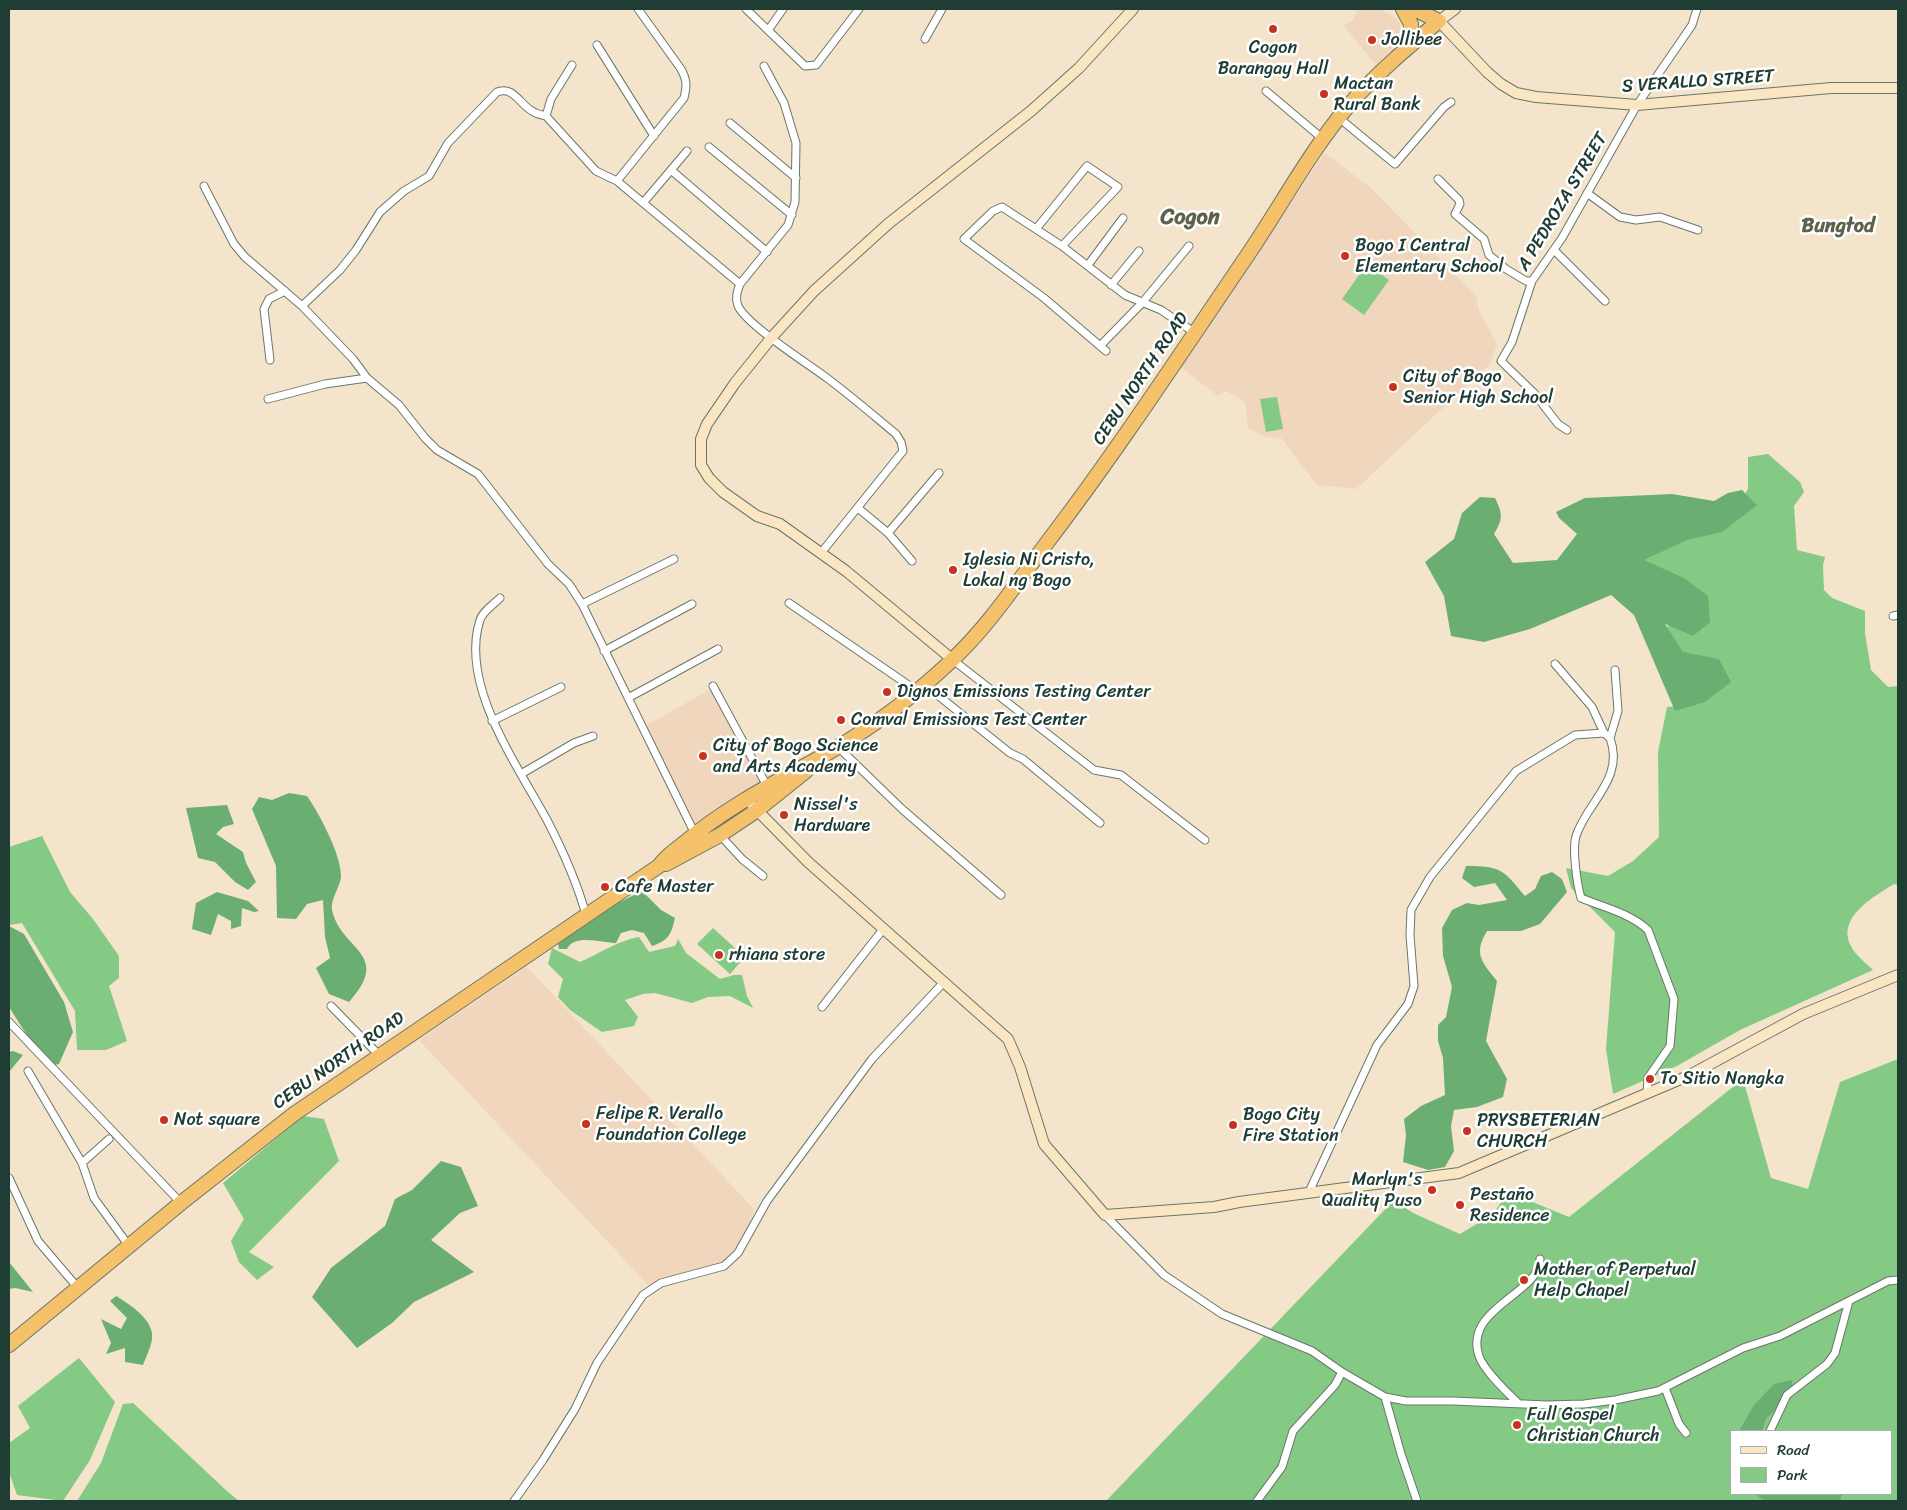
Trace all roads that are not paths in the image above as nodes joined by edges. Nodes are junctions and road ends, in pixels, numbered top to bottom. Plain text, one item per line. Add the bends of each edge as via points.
1 (638, 9) edge
2 (746, 9) edge
3 (783, 9) edge
4 (859, 9) edge
5 (942, 9) edge
6 (1134, 9) edge
7 (1403, 9) edge
8 (1414, 9) edge
9 (1455, 9) edge
10 (1697, 9) edge
11 (1439, 22) junction
12 (769, 29) junction
13 (925, 39) dead end
14 (597, 45) dead end
15 (1410, 45) junction
16 (572, 65) dead end
17 (764, 66) dead end
18 (1898, 88) edge
19 (1266, 92) dead end
20 (1451, 102) dead end
21 (1637, 106) junction
22 (546, 116) junction
23 (1339, 118) junction
24 (730, 123) dead end
25 (654, 136) junction
26 (1324, 139) junction
27 (709, 147) dead end
28 (687, 151) dead end
29 (671, 170) junction
30 (796, 178) junction
31 (1438, 179) dead end
32 (617, 181) junction
33 (204, 186) dead end
34 (1587, 193) junction
35 (643, 203) junction
36 (792, 216) junction
37 (1123, 218) dead end
38 (1036, 229) junction
39 (1698, 230) dead end
40 (1062, 246) junction
41 (1189, 246) dead end
42 (1554, 250) junction
43 (1139, 251) dead end
44 (767, 252) junction
45 (1088, 265) junction
46 (1532, 282) junction
47 (740, 284) junction
48 (1111, 285) junction
49 (285, 291) junction
50 (1605, 301) dead end
51 (1142, 303) junction
52 (302, 306) junction
53 (1195, 333) junction
54 (772, 338) junction
55 (270, 360) dead end
56 (366, 378) junction
57 (268, 399) dead end
58 (1567, 430) dead end
59 (939, 473) dead end
60 (858, 508) junction
61 (888, 533) junction
62 (821, 553) junction
63 (674, 558) dead end
64 (912, 561) dead end
65 (500, 598) dead end
66 (789, 602) dead end
67 (582, 604) junction
68 (692, 604) dead end
69 (718, 649) dead end
70 (604, 651) junction
71 (953, 660) junction
72 (1555, 664) dead end
73 (1615, 670) dead end
74 (713, 686) dead end
75 (561, 687) dead end
76 (921, 688) junction
77 (628, 698) junction
78 (492, 721) junction
79 (1607, 735) junction
80 (593, 736) dead end
81 (833, 749) junction
82 (521, 774) junction
83 (767, 786) junction
84 (748, 797) junction
85 (732, 808) junction
86 (756, 810) junction
87 (740, 821) junction
88 (1100, 823) dead end
89 (720, 834) junction
90 (698, 839) junction
91 (1204, 840) dead end
92 (763, 876) dead end
93 (1001, 894) dead end
94 (586, 915) junction
95 (884, 928) junction
96 (1898, 975) edge
97 (944, 982) junction
98 (331, 1006) dead end
99 (822, 1007) dead end
100 (9, 1022) edge
101 (379, 1055) junction
102 (28, 1071) dead end
103 (1645, 1094) junction
104 (109, 1139) dead end
105 (82, 1163) junction
106 (9, 1178) edge
107 (1309, 1192) junction
108 (181, 1203) junction
109 (1105, 1215) junction
110 (129, 1246) junction
111 (1540, 1259) dead end
112 (1898, 1280) edge
113 (78, 1288) junction
114 (1849, 1301) junction
115 (9, 1345) edge
116 (1342, 1372) junction
117 (1665, 1388) junction
118 (1385, 1397) junction
119 (1518, 1404) junction
120 (1770, 1430) edge
121 (1686, 1433) dead end
122 (514, 1501) edge
123 (1256, 1501) edge
124 (1417, 1501) edge

1 - 25 street via 686,77 684,98
2 - 12 street
3 - 12 street
4 - 12 street via 816,66 805,66
5 - 13 street
6 - 54 street via 1032,111 888,224 814,291
7 - 15 highway via 1411,24
8 - 11 highway
9 - 11 street
10 - 21 street, A PEDROZA STREET via 1692,25
11 - 15 highway, CEBU NORTH ROAD
11 - 21 street, S VERALLO STREET via 1487,72 1516,93
14 - 25 street
15 - 23 highway, CEBU NORTH ROAD
16 - 22 street via 551,99
17 - 30 street via 784,103 796,143
18 - 21 street, S VERALLO STREET via 1831,88
19 - 26 street
20 - 23 street via 1395,164
21 - 34 street, A PEDROZA STREET
22 - 32 street via 596,171
22 - 52 street via 533,112 510,91 497,92 448,143 429,176 404,191 380,212 340,270
23 - 26 highway, CEBU NORTH ROAD
24 - 30 street
25 - 32 street
26 - 53 highway, CEBU NORTH ROAD
27 - 36 street
28 - 29 street
29 - 35 street
29 - 44 street
30 - 36 street
31 - 46 street via 1459,200 1455,214 1484,239 1489,255 1506,269
32 - 35 street
33 - 49 street via 234,244 245,258
34 - 39 street via 1620,217 1636,220 1660,217
34 - 42 street, A PEDROZA STREET
35 - 47 street
36 - 44 street
37 - 45 street
38 - 40 street
38 - 40 street via 1087,166 1118,187
38 - 51 street via 1002,207 993,211 964,239 1021,280 1104,348
40 - 45 street
41 - 51 street
42 - 46 street, A PEDROZA STREET
42 - 50 street
43 - 48 street
44 - 47 street
45 - 48 street
46 - 58 street, A PEDROZA STREET via 1512,342 1501,361
47 - 54 street via 737,305
48 - 51 street
49 - 52 street
49 - 55 street via 269,299 264,310
51 - 53 street via 1161,310
52 - 56 street
53 - 71 highway, CEBU NORTH ROAD via 1094,481 1014,587
54 - 60 street via 896,434 901,442 903,451
54 - 62 street via 708,424 701,439 701,464 710,478 742,507 780,524
56 - 57 street via 325,384
56 - 67 street via 399,405 437,450 478,474 548,564 570,584
59 - 61 street
60 - 61 street
60 - 62 street
61 - 64 street
62 - 71 street
63 - 67 street
65 - 78 street via 480,618 476,658
66 - 76 street
67 - 70 street
68 - 70 street
69 - 77 street
70 - 77 street
71 - 76 highway, CEBU NORTH ROAD
71 - 91 street via 1094,770 1121,774
72 - 79 street via 1592,707
73 - 79 street via 1618,711
74 - 83 street
75 - 78 street
76 - 81 highway, CEBU NORTH ROAD
76 - 88 street via 1010,753 1023,759
77 - 90 street
78 - 82 street
79 - 103 street via 1612,766 1607,784 1576,837 1578,889 1581,898 1640,922 1648,930 1674,999 1670,1046 1666,1044 1652,1066
79 - 107 street via 1575,734 1516,771 1430,877 1411,910 1414,986 1408,1004 1377,1045
80 - 82 street via 574,743
81 - 83 highway, CEBU NORTH ROAD
81 - 86 highway, CEBU NORTH ROAD
81 - 93 street
82 - 94 street via 578,884
83 - 84 highway, CEBU NORTH ROAD
84 - 85 highway, CEBU NORTH ROAD
84 - 86 street
85 - 87 highway
85 - 90 highway, CEBU NORTH ROAD
86 - 87 highway, CEBU NORTH ROAD
86 - 95 street via 808,862
87 - 89 highway, CEBU NORTH ROAD
89 - 90 highway, CEBU NORTH ROAD
89 - 92 street
90 - 94 highway, CEBU NORTH ROAD via 672,863 658,866
94 - 101 highway, CEBU NORTH ROAD
95 - 97 street
95 - 99 street
96 - 103 street via 1803,1014 1688,1076
97 - 109 street via 1008,1039 1020,1066 1044,1144
97 - 122 street via 872,1059 767,1202 738,1253 724,1266 661,1283 643,1295 597,1363 575,1409
98 - 101 street
100 - 108 street
101 - 108 highway, CEBU NORTH ROAD via 294,1114
102 - 105 street
103 - 107 street via 1459,1173
104 - 105 street
105 - 110 street via 94,1198
106 - 113 street via 38,1241
107 - 109 street via 1214,1207
108 - 110 highway, CEBU NORTH ROAD
109 - 116 street via 1151,1263 1187,1292 1222,1314 1312,1351
110 - 113 highway, CEBU NORTH ROAD
111 - 119 street via 1538,1272 1487,1318 1478,1334 1479,1356
112 - 114 street via 1888,1281
113 - 115 highway, CEBU NORTH ROAD
114 - 117 street via 1780,1336 1716,1360
114 - 120 street via 1835,1353 1827,1364 1786,1395
116 - 118 street
116 - 123 street via 1335,1385 1293,1431 1282,1467
117 - 119 street via 1584,1404
117 - 121 street via 1679,1424
118 - 119 street via 1406,1401
118 - 124 street

